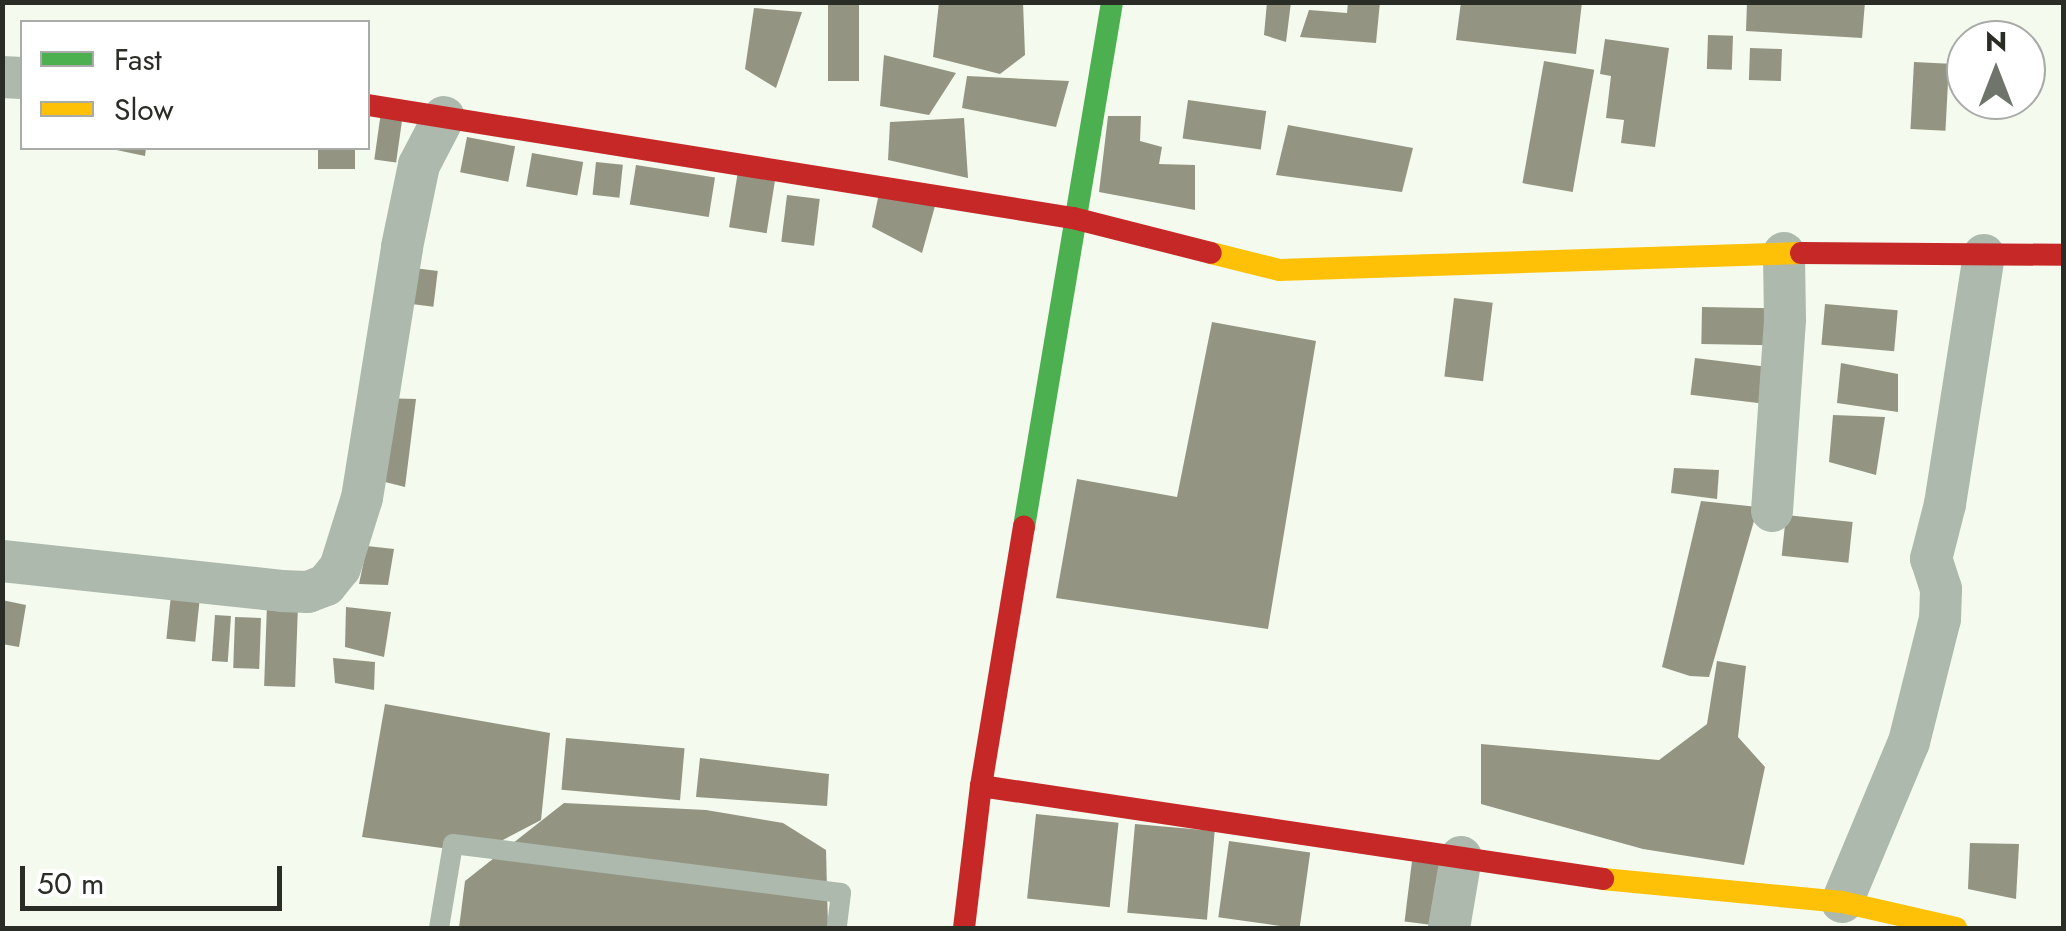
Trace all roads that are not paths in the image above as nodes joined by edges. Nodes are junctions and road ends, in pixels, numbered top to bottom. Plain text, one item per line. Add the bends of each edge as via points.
1 (1112, 2) edge
2 (370, 104) edge
3 (444, 117) junction
4 (1073, 218) junction
5 (1784, 253) junction
6 (1984, 255) junction
7 (2064, 255) edge
8 (1772, 511) dead end
9 (2, 561) edge
10 (982, 786) junction
11 (1461, 857) junction
12 (1842, 902) junction
13 (439, 928) edge
14 (837, 928) edge
15 (964, 928) edge
16 (1449, 928) edge
17 (1956, 928) edge

1 - 4 street
2 - 3 street
3 - 4 street
3 - 9 street via 420,165 402,247 362,498 340,568 326,585 280,591
4 - 5 street via 1279,270
4 - 10 street
5 - 6 street
5 - 8 street
6 - 7 street
6 - 12 street via 1931,559 1940,619 1909,742
10 - 11 street
10 - 15 street
11 - 12 street via 1651,886
11 - 16 street
12 - 17 street
13 - 14 lane via 452,844 841,894

